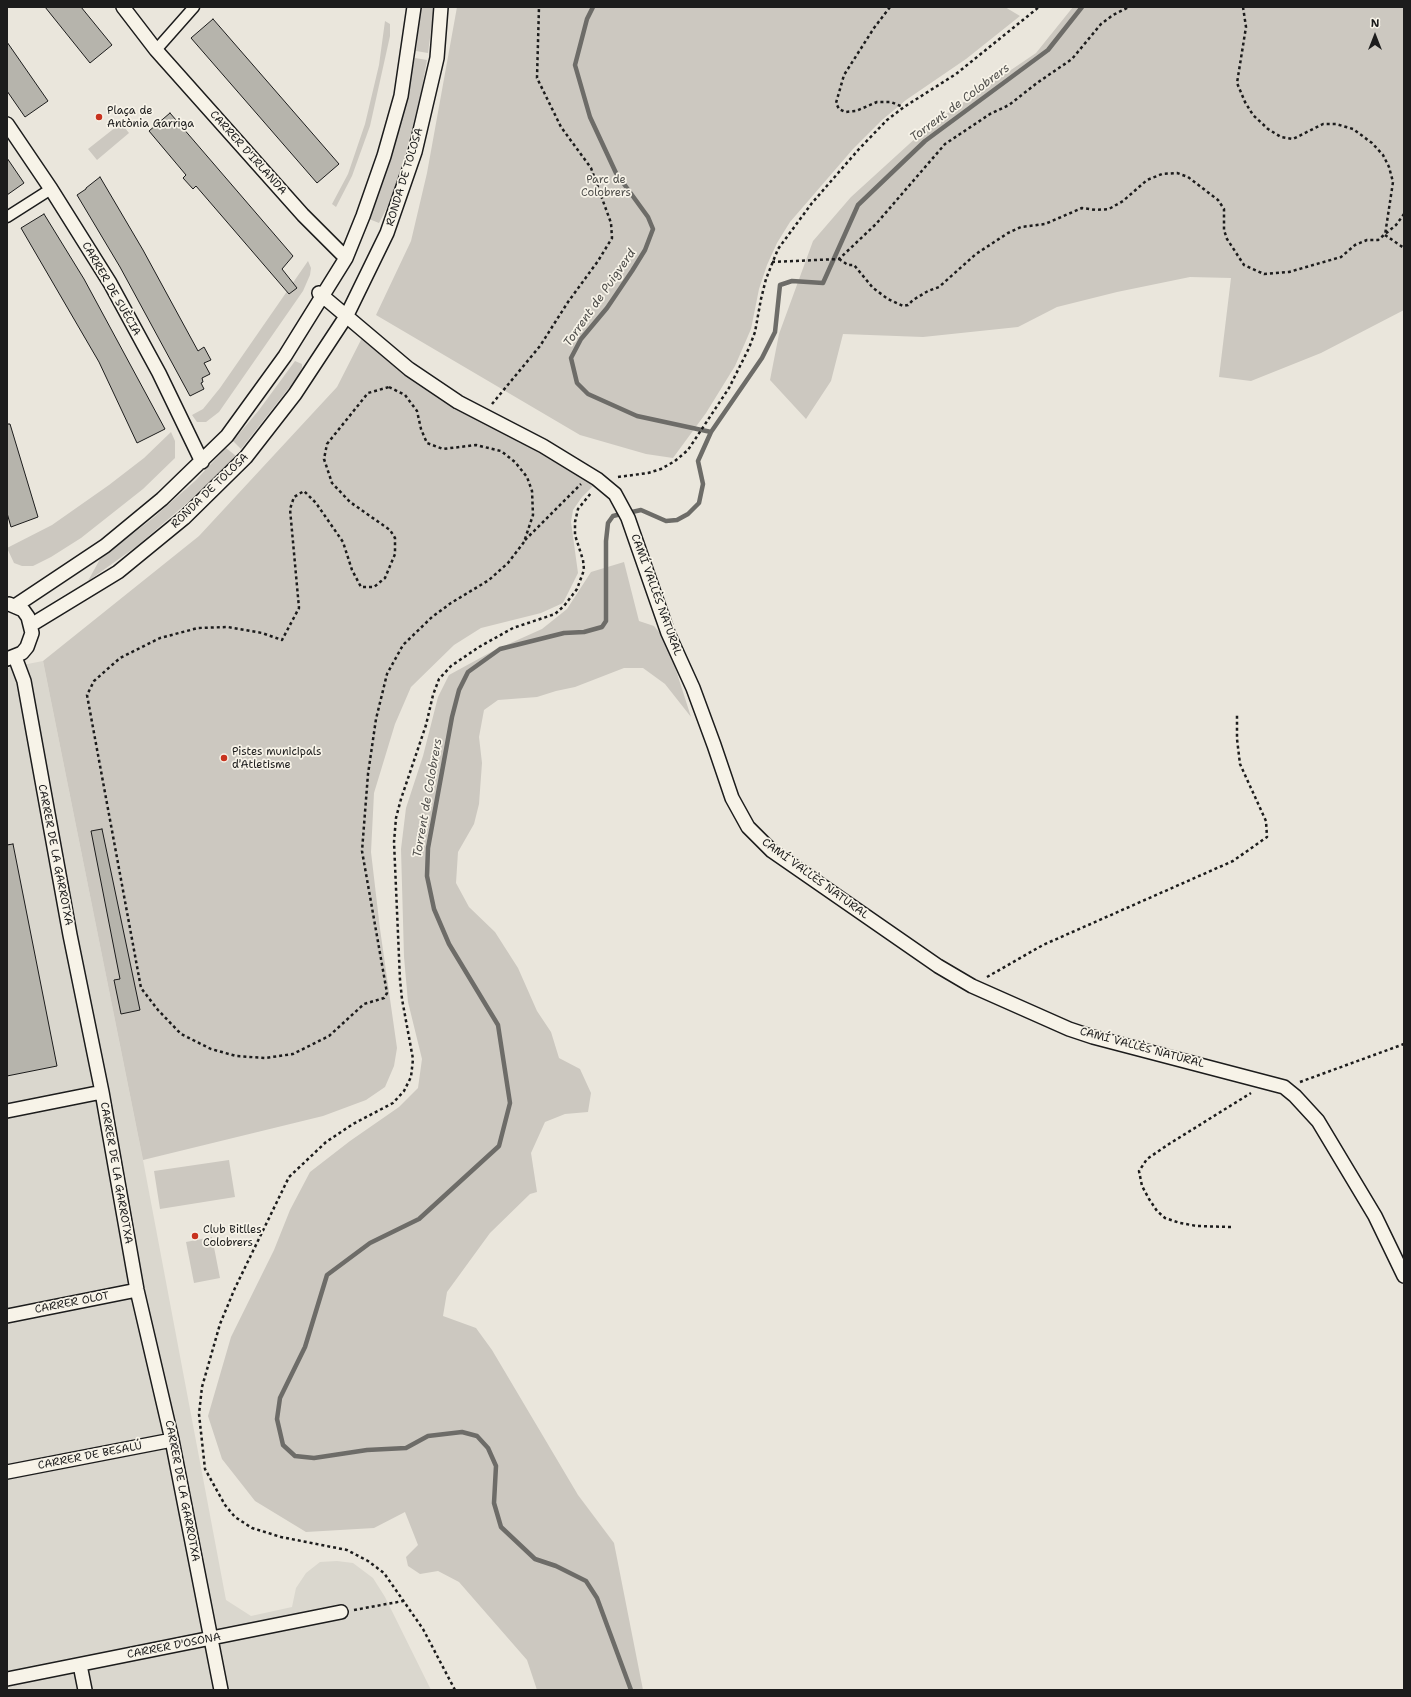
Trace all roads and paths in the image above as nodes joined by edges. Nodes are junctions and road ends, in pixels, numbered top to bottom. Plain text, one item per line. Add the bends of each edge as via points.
1 (123, 7) edge
2 (194, 7) edge
3 (414, 7) edge
4 (441, 7) edge
5 (539, 7) edge
6 (890, 7) edge
7 (1039, 7) edge
8 (1129, 7) edge
9 (1243, 7) edge
10 (156, 50) junction
11 (904, 107) junction
12 (7, 124) edge
13 (51, 189) junction
14 (1404, 214) edge
15 (7, 217) edge
16 (1385, 235) junction
17 (1404, 248) edge
18 (346, 258) junction
19 (839, 259) junction
20 (772, 262) junction
21 (321, 294) junction
22 (346, 316) junction
23 (484, 416) junction
24 (202, 462) junction
25 (590, 475) junction
26 (602, 484) junction
27 (524, 542) junction
28 (11, 605) edge
29 (31, 625) junction
30 (11, 658) edge
31 (1236, 715) dead end
32 (972, 986) junction
33 (1404, 1044) edge
34 (1268, 1082) junction
35 (1284, 1087) junction
36 (102, 1092) junction
37 (7, 1111) edge
38 (1231, 1227) dead end
39 (1404, 1276) edge
40 (137, 1290) junction
41 (7, 1316) edge
42 (172, 1440) junction
43 (7, 1472) edge
44 (403, 1601) junction
45 (341, 1612) joint
46 (211, 1639) junction
47 (80, 1665) junction
48 (7, 1679) edge
49 (85, 1690) edge
50 (221, 1690) edge
51 (455, 1690) edge

1 - 10 street, CARRER D'IRLANDA
2 - 10 street
3 - 18 street via 401,96 384,156
4 - 22 street, RONDA DE TOLOSA via 437,58 415,152 387,233
5 - 23 path via 537,78 561,127 591,168 611,223 612,238 540,346
6 - 11 path via 844,75 836,103 839,109 845,112 877,102 891,102
7 - 11 path via 956,74
8 - 19 path via 1112,15 1102,24 1072,59 1009,105 990,114 945,144 876,224
9 - 16 path via 1246,27 1238,83 1253,115 1281,137 1293,139 1323,124 1336,124 1353,129 1372,143 1383,154 1393,182
10 - 18 street, CARRER D'IRLANDA via 303,215
11 - 20 path via 877,130 812,203 792,228
12 - 13 street, CARRER DE SUÈCIA
13 - 15 street
13 - 24 street, CARRER DE SUÈCIA via 110,283 159,373
14 - 16 path
16 - 17 path
16 - 19 path via 1378,240 1367,240 1355,245 1341,257 1289,272 1264,274 1244,265 1227,239 1224,230 1224,209 1218,200 1188,177 1162,174 1147,180 1123,201 1109,209 1082,208 1044,224 1021,227 1008,232 976,254 939,287 928,291 908,305 903,306 888,299 874,288 854,265 848,265
18 - 21 street
19 - 20 path
20 - 26 path via 750,348 729,388 688,450 661,469 610,479
21 - 22 street
21 - 24 street via 285,356 227,436
22 - 23 street, CAMÍ VALLÈS NATURAL via 409,369
22 - 29 street, RONDA DE TOLOSA via 295,394 246,458 190,513 118,572
23 - 25 street, CAMÍ VALLÈS NATURAL via 543,446
24 - 28 street via 162,499 104,546
25 - 26 street, CAMÍ VALLÈS NATURAL
25 - 27 path
26 - 32 street, CAMÍ VALLÈS NATURAL via 615,494 628,518 668,633 693,688 732,798 748,827 772,851 938,966
26 - 44 path via 578,509 574,522 575,535 584,570 577,589 564,606 555,614 513,628 479,647 451,666 439,679 398,812 394,842 400,980 413,1059 411,1077 393,1103 326,1142 289,1177 223,1317 202,1387 199,1414 205,1469 225,1505 235,1517 252,1528 281,1537 347,1550 384,1573
27 - 27 path via 533,515 532,491 527,477 515,462 501,451 476,445 443,448 427,443 417,411 406,394 389,387 368,394 327,444 324,459 332,482 350,502 390,530 395,538 395,554 385,578 374,587 361,587 352,570 343,542 316,502 304,491 294,497 290,509 299,608 282,640 262,633 228,627 198,628 160,638 120,658 94,681 86,695 141,988 181,1034 211,1049 236,1056 265,1058 293,1054 329,1036 364,1004 384,998 387,993 362,851 368,774 376,719 387,674 403,645 432,617 489,580 508,563
28 - 29 street via 23,610
29 - 30 street via 31,640 27,647
30 - 36 street, CARRER DE LA GARROTXA via 24,681
31 - 32 path via 1240,764 1266,821 1267,837 1233,861 1043,945
32 - 34 street, CAMÍ VALLÈS NATURAL via 1093,1037
33 - 35 path
34 - 35 street, CAMÍ VALLÈS NATURAL
34 - 38 path via 1147,1159 1139,1171 1142,1186 1164,1218 1191,1225
35 - 39 street, CAMÍ VALLÈS NATURAL via 1318,1121 1375,1216
36 - 37 street
36 - 40 street, CARRER DE LA GARROTXA
40 - 41 street, CARRER OLOT
40 - 42 street, CARRER DE LA GARROTXA
42 - 43 street, CARRER DE BESALÚ
42 - 46 street, CARRER DE LA GARROTXA
44 - 45 path
44 - 51 path via 423,1629
45 - 46 street, CARRER D'OSONA
46 - 47 street, CARRER D'OSONA
46 - 50 street, CARRER DE LA GARROTXA
47 - 48 street, CARRER D'OSONA
47 - 49 street

